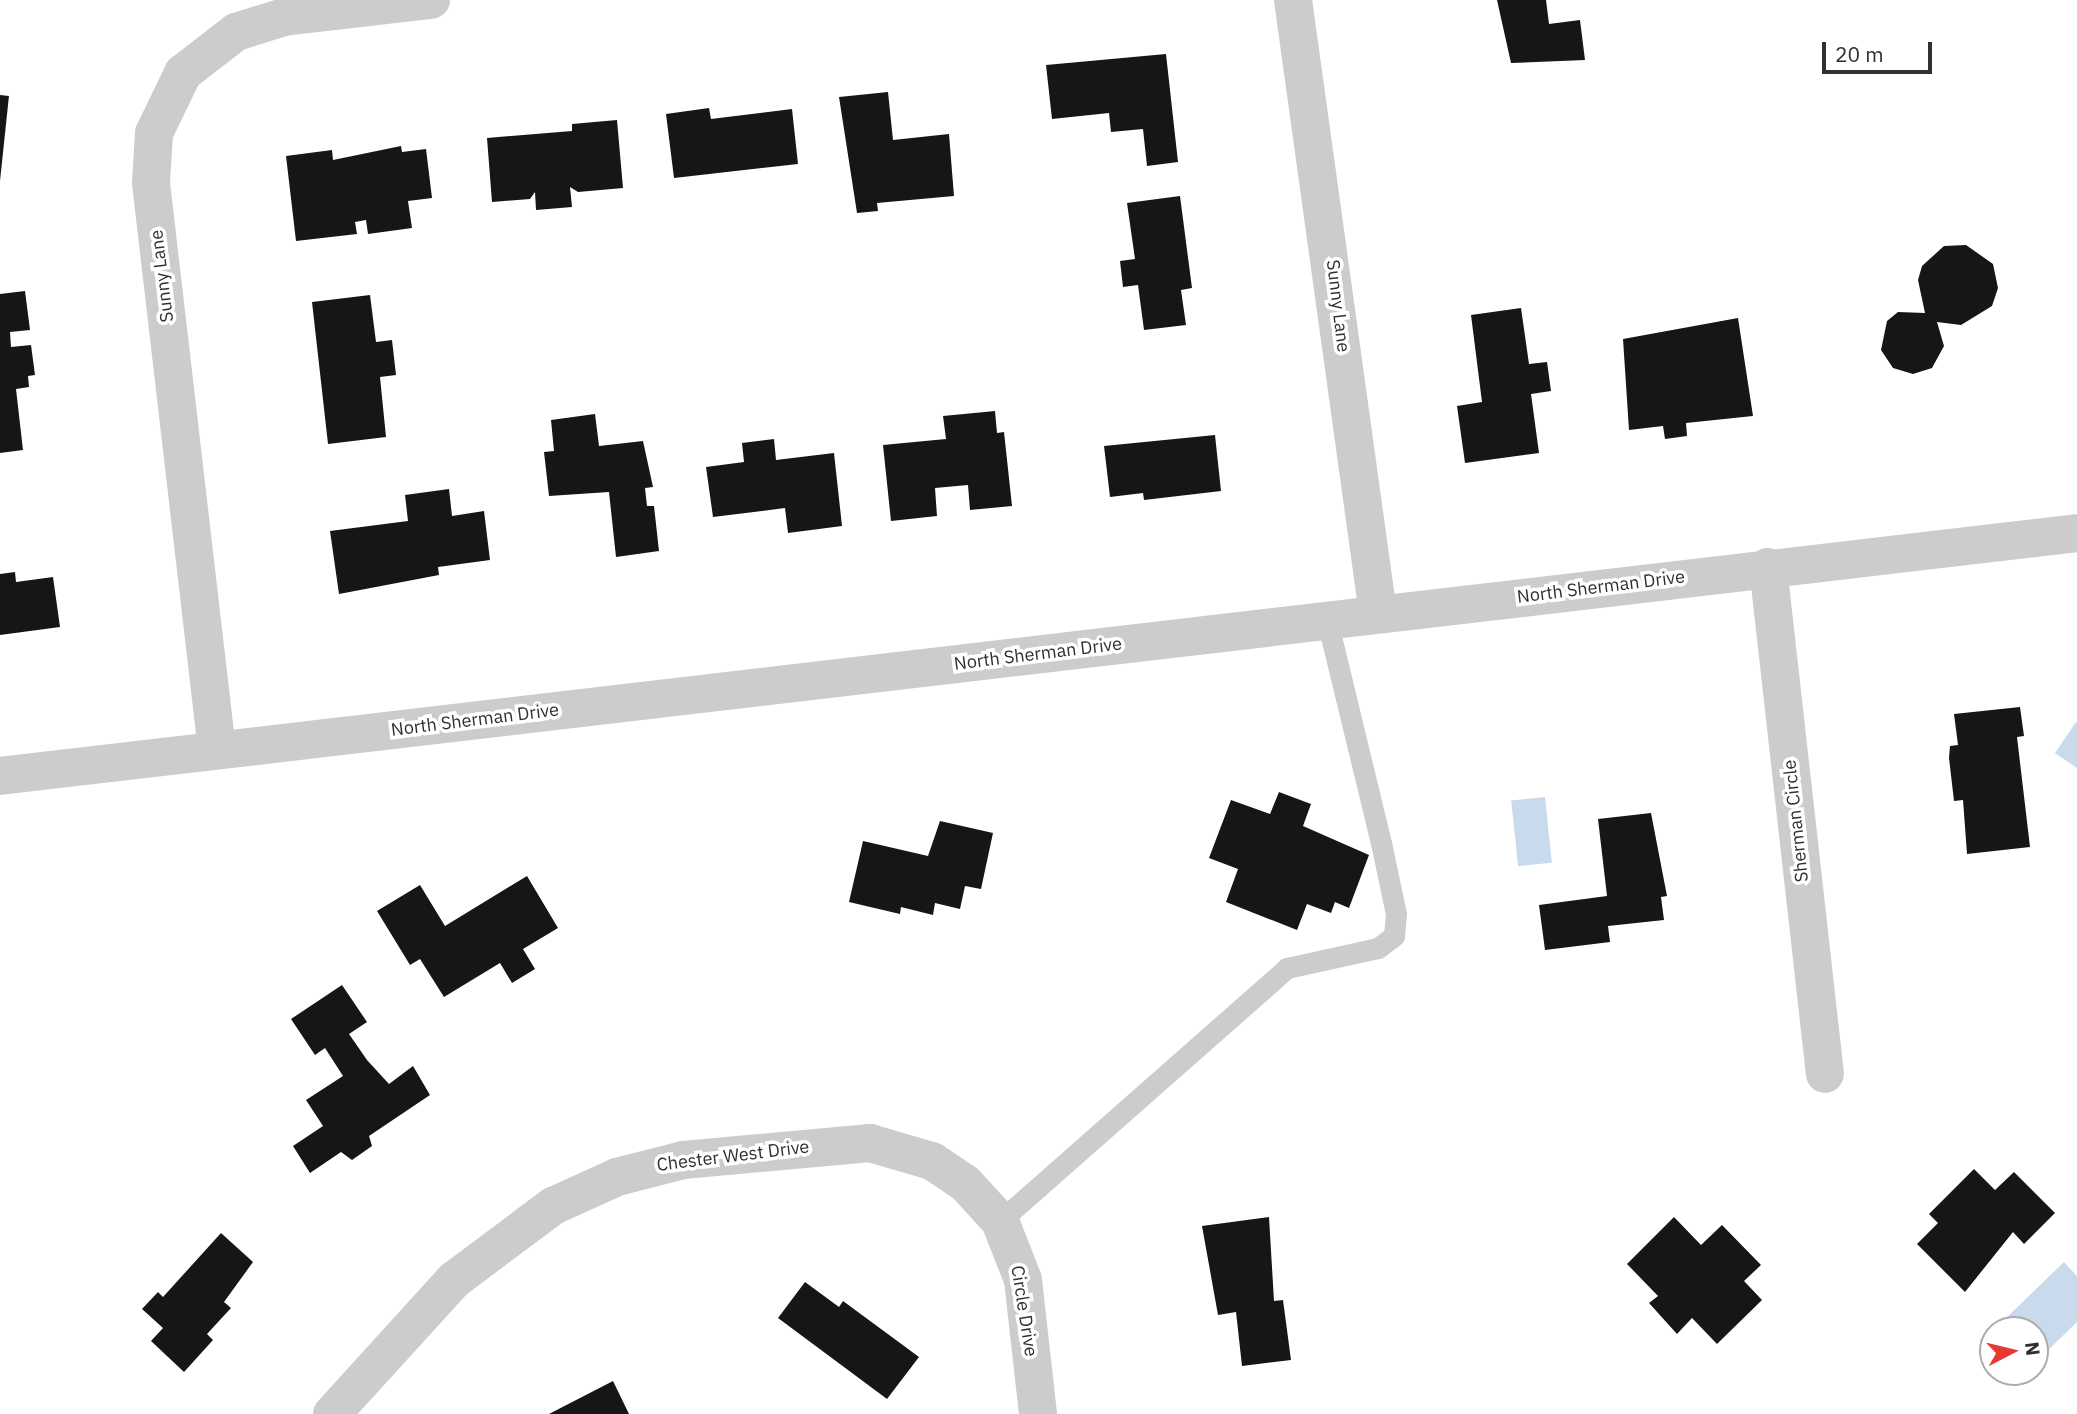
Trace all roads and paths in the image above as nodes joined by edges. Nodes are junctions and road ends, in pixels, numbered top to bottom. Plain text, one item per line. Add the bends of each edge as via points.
1 (431, 0) edge
2 (1293, 0) edge
3 (2077, 533) edge
4 (1768, 567) junction
5 (1378, 613) junction
6 (1327, 620) junction
7 (218, 750) junction
8 (0, 776) edge
9 (1825, 1074) dead end
10 (965, 1183) joint
11 (1000, 1221) junction
12 (332, 1414) edge
13 (1038, 1414) edge

1 - 7 street, Sunny Lane via 249,25 220,40 183,73 154,133 151,183
2 - 5 street, Sunny Lane
3 - 4 street, North Sherman Drive
4 - 5 street, North Sherman Drive
4 - 9 street, Sherman Circle
5 - 6 street, North Sherman Drive
6 - 7 street, North Sherman Drive
6 - 11 lane via 1381,843 1396,914 1394,936 1378,948 1287,968
7 - 8 street, North Sherman Drive
10 - 11 street, Circle Drive
10 - 12 street, Chester West Drive via 909,1150 870,1143 683,1160 617,1177 507,1234 454,1280
11 - 13 street, Circle Drive via 1023,1280

